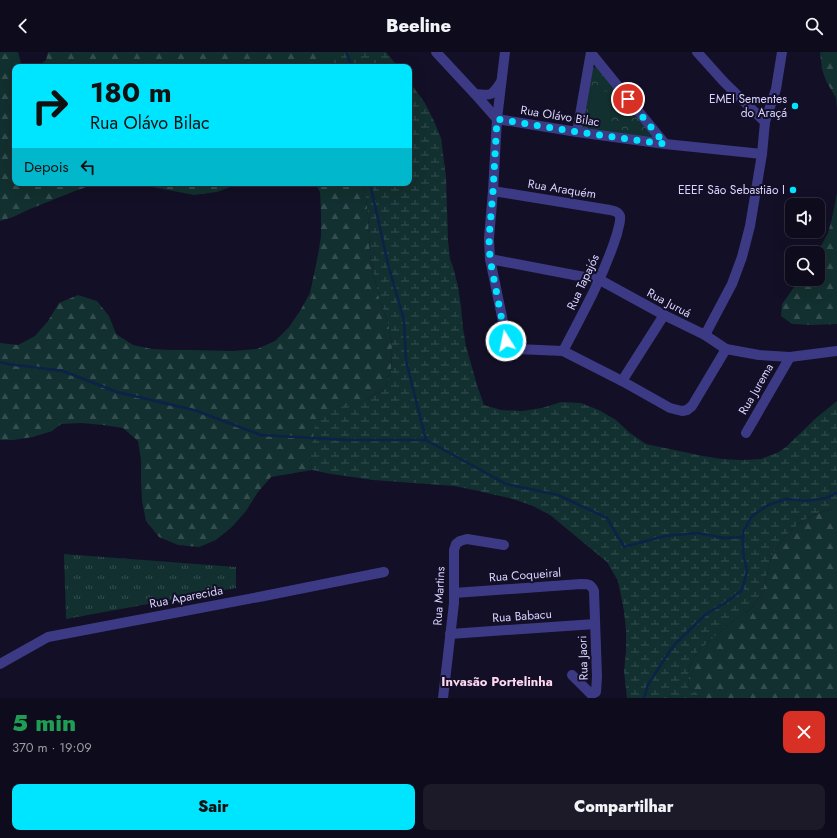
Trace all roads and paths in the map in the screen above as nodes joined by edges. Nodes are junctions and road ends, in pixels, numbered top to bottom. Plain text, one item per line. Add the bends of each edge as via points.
1 (436, 52) edge
2 (506, 52) edge
3 (696, 52) edge
4 (782, 52) edge
5 (591, 53) edge
6 (502, 81) junction
7 (475, 94) junction
8 (497, 119) junction
9 (765, 122) junction
10 (577, 132) junction
11 (665, 144) junction
12 (762, 154) junction
13 (493, 191) junction
14 (620, 221) joint
15 (490, 259) junction
16 (600, 280) junction
17 (664, 315) junction
18 (705, 335) junction
19 (726, 349) junction
20 (563, 351) junction
21 (837, 351) edge
22 (790, 357) junction
23 (622, 381) junction
24 (746, 433) dead end
25 (504, 545) dead end
26 (384, 572) dead end
27 (594, 591) joint
28 (454, 593) junction
29 (595, 624) junction
30 (450, 634) junction
31 (0, 664) edge
32 (572, 675) dead end
33 (443, 698) edge

1 - 7 street
2 - 6 street
3 - 9 street
4 - 9 street via 776,89
5 - 10 street
5 - 11 street
6 - 7 street via 490,94
6 - 8 street
7 - 8 street
8 - 10 street, Rua Olávo Bilac
8 - 13 street
9 - 12 street
10 - 11 street, Rua Olávo Bilac
11 - 12 street, Rua Olávo Bilac
12 - 18 street via 742,257 732,284
13 - 14 street, Rua Araquém via 610,210 617,212
13 - 15 street
14 - 16 street, Rua Tapajós
15 - 16 street, Rua Juruá
15 - 20 street via 506,341 517,349
16 - 17 street, Rua Juruá
16 - 20 street, Rua Tapajós
17 - 18 street, Rua Juruá
17 - 23 street
18 - 19 street, Rua Juruá
19 - 22 street, Rua Juruá
19 - 23 street via 692,406 687,410 670,408
20 - 23 street
21 - 22 street, Rua Juruá
22 - 24 street, Rua Jurema
25 - 28 street, Rua Martins via 468,539 456,544
26 - 31 street, Rua Aparecida via 48,637
27 - 28 street, Rua Coqueiral via 588,584 581,584
27 - 29 street, Rua Jaori
28 - 30 street, Rua Martins
29 - 30 street, Rua Babacu
29 - 32 street, Rua Jaori via 596,692 591,694
30 - 33 street, Rua Martins

